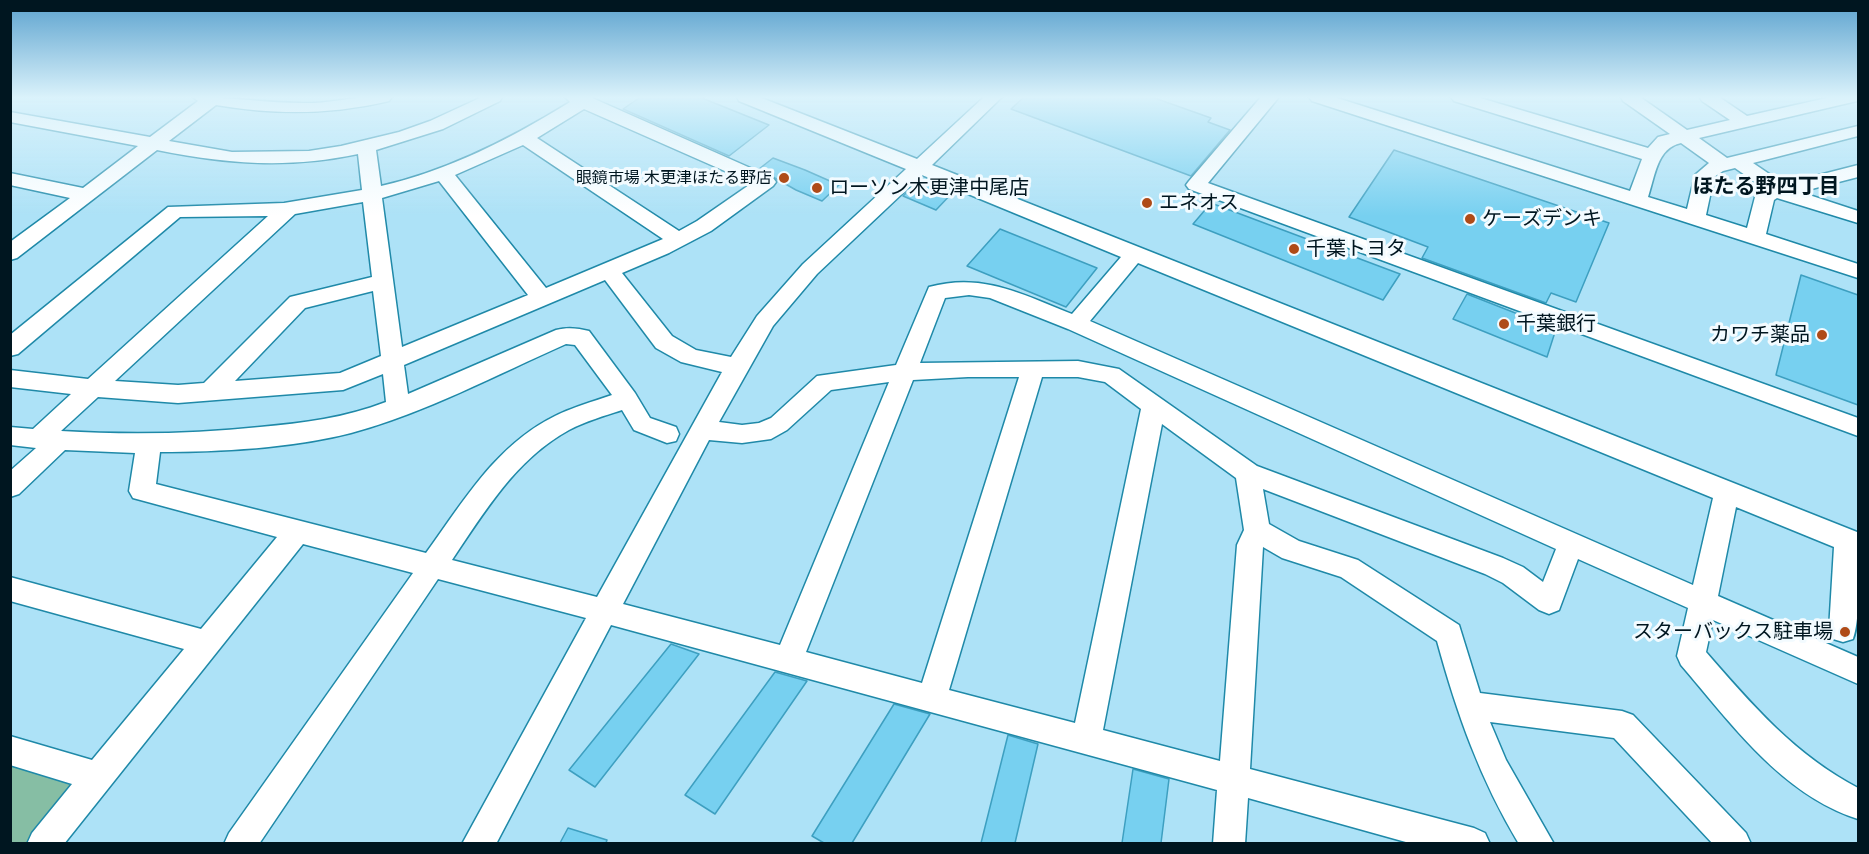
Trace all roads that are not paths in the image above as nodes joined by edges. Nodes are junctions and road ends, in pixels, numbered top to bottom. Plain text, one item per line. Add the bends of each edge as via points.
1 (115, 137) edge
2 (161, 137) edge
3 (397, 137) edge
4 (529, 137) edge
5 (664, 137) edge
6 (856, 137) edge
7 (870, 137) edge
8 (951, 137) edge
9 (1236, 137) edge
10 (1443, 137) edge
11 (1601, 137) edge
12 (1679, 137) edge
13 (1684, 137) edge
14 (1831, 137) edge
15 (526, 139) junction
16 (153, 144) junction
17 (366, 146) junction
18 (1653, 156) junction
19 (925, 162) junction
20 (1730, 163) junction
21 (1858, 171) edge
22 (444, 174) junction
23 (12, 181) edge
24 (1779, 191) junction
25 (372, 194) junction
26 (86, 195) junction
27 (1637, 200) junction
28 (287, 210) junction
29 (1858, 218) edge
30 (1695, 219) junction
31 (1755, 238) junction
32 (678, 240) junction
33 (10, 253) edge
34 (1136, 254) junction
35 (610, 271) junction
36 (1858, 271) edge
37 (382, 282) junction
38 (543, 298) junction
39 (1076, 324) junction
40 (10, 348) edge
41 (392, 361) junction
42 (737, 366) junction
43 (1033, 368) junction
44 (905, 372) junction
45 (10, 378) edge
46 (92, 388) junction
47 (212, 391) junction
48 (627, 399) junction
49 (1154, 405) junction
50 (398, 406) junction
51 (1858, 427) edge
52 (703, 430) junction
53 (667, 434) dead end
54 (10, 436) edge
55 (48, 440) junction
56 (149, 444) junction
57 (1248, 473) junction
58 (10, 487) edge
59 (1727, 492) junction
60 (1257, 530) junction
61 (296, 533) junction
62 (1855, 537) edge
63 (1571, 543) junction
64 (433, 567) junction
65 (10, 589) edge
66 (1701, 601) junction
67 (604, 611) junction
68 (1844, 630) dead end
69 (206, 643) junction
70 (788, 661) junction
71 (1858, 671) edge
72 (932, 699) junction
73 (1469, 705) junction
74 (1086, 740) junction
75 (10, 750) edge
76 (97, 777) junction
77 (1235, 779) junction
78 (1858, 804) edge
79 (1405, 834) edge
80 (44, 843) edge
81 (240, 843) edge
82 (478, 843) edge
83 (1229, 843) edge
84 (1474, 843) edge
85 (1538, 843) edge
86 (1735, 843) edge

1 - 16 street
2 - 16 street
3 - 17 street
4 - 15 street
5 - 32 street via 766,182
6 - 19 street
7 - 19 street
8 - 19 street
9 - 51 street via 1196,185
10 - 27 street
11 - 18 street
12 - 18 street via 1658,146
13 - 20 street
14 - 20 street
15 - 22 street
15 - 32 street
16 - 17 street via 244,158 301,156
16 - 26 street
17 - 25 street
18 - 27 street
19 - 34 street
19 - 42 street via 810,269 765,321
19 - 62 street
20 - 24 street
20 - 30 street via 1705,175
21 - 24 street
22 - 25 street
22 - 38 street
23 - 26 street
24 - 29 street
24 - 31 street via 1766,197
25 - 28 street
25 - 37 street
26 - 33 street
27 - 30 street
28 - 40 street via 176,211
28 - 46 street
30 - 31 street
31 - 36 street
32 - 35 street
34 - 39 street
34 - 59 street
35 - 38 street
35 - 42 street via 672,350
37 - 41 street
37 - 47 street via 298,302
38 - 41 street
39 - 44 street via 993,291 969,288 937,292
39 - 63 street
41 - 47 street via 343,381
41 - 50 street
42 - 52 street
43 - 44 street
43 - 49 street via 1078,369 1111,375
43 - 72 street
44 - 52 street via 825,382 779,424 762,432
44 - 70 street
45 - 46 street
46 - 47 street via 178,394
46 - 55 street
48 - 50 street via 582,337 574,335
48 - 53 street via 642,424
48 - 64 street via 568,420 529,444 490,483
49 - 57 street
49 - 74 street
50 - 56 street via 332,428 204,443
52 - 67 street
54 - 55 street
55 - 56 street
55 - 58 street
56 - 61 street via 142,491
57 - 60 street
57 - 63 street via 1494,566 1550,602
59 - 62 street
59 - 66 street
60 - 73 street via 1291,550 1349,568 1449,633
60 - 77 street via 1250,545
61 - 64 street
61 - 69 street
62 - 68 street
63 - 66 street
64 - 67 street
64 - 81 street
65 - 69 street
66 - 71 street
66 - 78 street via 1691,656 1790,763
67 - 70 street
67 - 82 street
69 - 76 street
70 - 72 street
72 - 74 street
73 - 85 street via 1491,760
73 - 86 street via 1622,725
74 - 77 street
75 - 76 street
76 - 80 street
77 - 79 street
77 - 83 street
79 - 84 street

